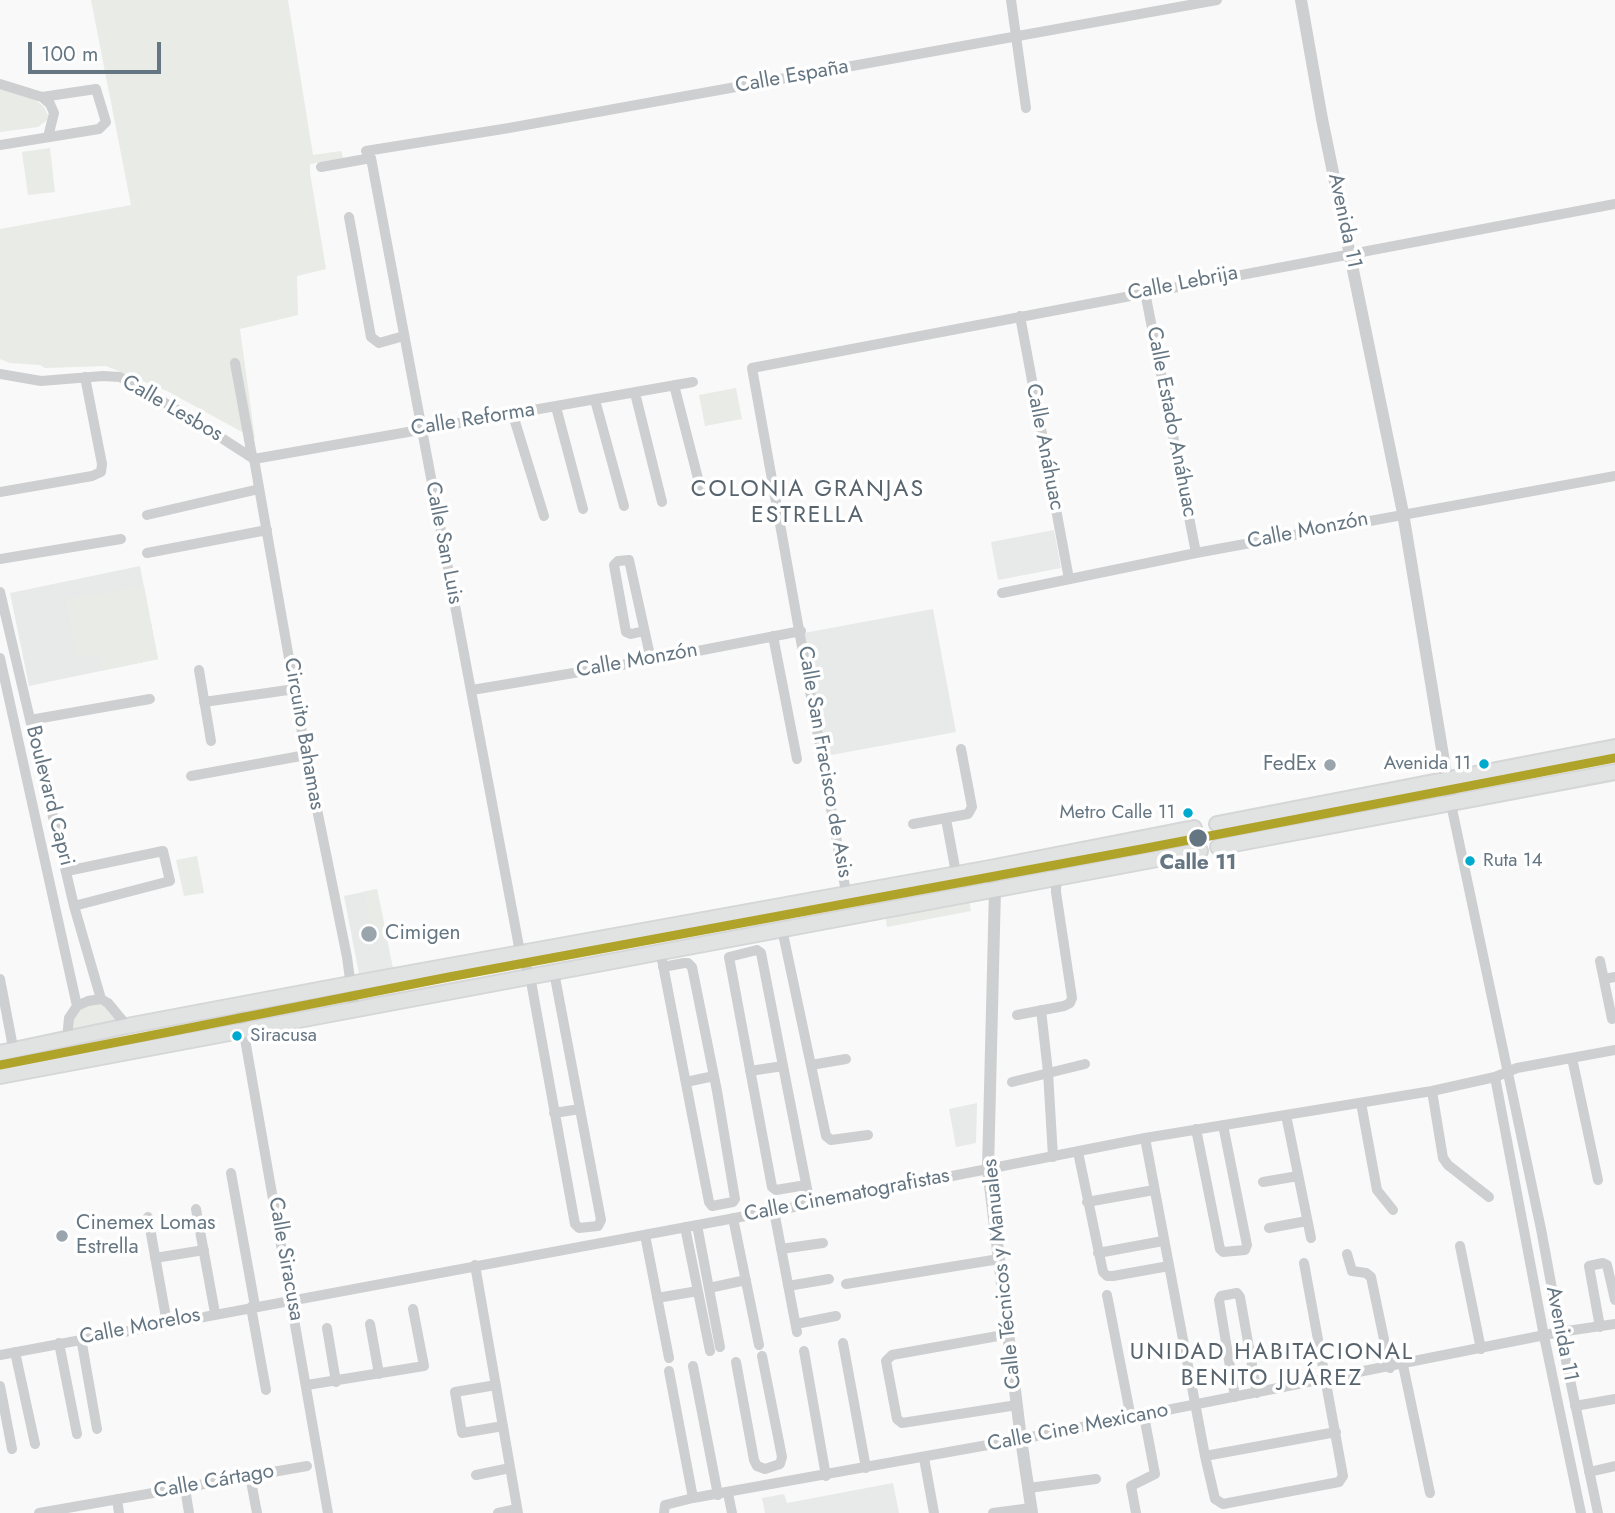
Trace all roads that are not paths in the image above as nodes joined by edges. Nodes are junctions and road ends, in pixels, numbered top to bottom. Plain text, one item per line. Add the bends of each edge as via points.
1 (1011, 0) edge
2 (1217, 0) edge
3 (1301, 0) edge
4 (1018, 36) junction
5 (0, 84) edge
6 (42, 97) junction
7 (1026, 108) dead end
8 (48, 137) junction
9 (0, 145) edge
10 (369, 153) junction
11 (321, 167) dead end
12 (1615, 204) edge
13 (349, 217) dead end
14 (1350, 253) junction
15 (1145, 292) junction
16 (1020, 316) junction
17 (404, 336) junction
18 (234, 363) dead end
19 (752, 368) joint
20 (0, 374) edge
21 (85, 377) junction
22 (693, 382) dead end
23 (674, 385) junction
24 (635, 393) junction
25 (595, 400) junction
26 (556, 407) junction
27 (513, 415) junction
28 (421, 428) junction
29 (253, 458) junction
30 (1615, 476) edge
31 (259, 489) junction
32 (0, 492) edge
33 (702, 494) dead end
34 (662, 502) dead end
35 (624, 506) dead end
36 (583, 509) dead end
37 (1403, 513) junction
38 (147, 515) dead end
39 (544, 516) dead end
40 (267, 530) junction
41 (121, 539) dead end
42 (1196, 553) junction
43 (147, 554) dead end
44 (0, 559) edge
45 (1069, 579) junction
46 (0, 592) edge
47 (1002, 593) dead end
48 (644, 631) junction
49 (801, 631) junction
50 (773, 636) junction
51 (0, 658) edge
52 (651, 660) junction
53 (199, 670) dead end
54 (295, 689) junction
55 (472, 690) junction
56 (150, 699) dead end
57 (204, 702) junction
58 (30, 720) junction
59 (211, 741) dead end
60 (1615, 747) edge
61 (961, 749) dead end
62 (306, 755) junction
63 (797, 760) dead end
64 (1615, 772) edge
65 (191, 776) dead end
66 (1447, 780) junction
67 (1451, 804) junction
68 (946, 819) junction
69 (913, 824) dead end
70 (1217, 824) dead end
71 (1194, 828) dead end
72 (1218, 847) dead end
73 (1200, 850) dead end
74 (1057, 854) junction
75 (990, 868) junction
76 (67, 871) junction
77 (956, 873) junction
78 (1056, 878) junction
79 (995, 889) junction
80 (846, 892) junction
81 (74, 906) junction
82 (782, 929) junction
83 (661, 951) junction
84 (520, 952) junction
85 (1600, 961) dead end
86 (663, 967) junction
87 (554, 972) junction
88 (530, 976) junction
89 (1615, 977) edge
90 (0, 979) edge
91 (1604, 979) junction
92 (350, 984) junction
93 (101, 999) junction
94 (239, 1005) junction
95 (77, 1006) junction
96 (354, 1009) junction
97 (1041, 1010) junction
98 (1017, 1016) dead end
99 (1612, 1019) dead end
100 (127, 1026) junction
101 (244, 1031) junction
102 (67, 1040) junction
103 (12, 1042) dead end
104 (1615, 1050) edge
105 (0, 1054) edge
106 (1572, 1058) junction
107 (846, 1059) dead end
108 (1085, 1064) dead end
109 (811, 1065) junction
110 (783, 1066) junction
111 (750, 1071) junction
112 (1048, 1072) junction
113 (1508, 1072) junction
114 (0, 1076) edge
115 (714, 1076) junction
116 (1495, 1077) junction
117 (686, 1082) junction
118 (1013, 1082) dead end
119 (1432, 1091) junction
120 (1361, 1102) junction
121 (580, 1109) junction
122 (554, 1113) junction
123 (1286, 1115) junction
124 (1223, 1125) junction
125 (1196, 1129) junction
126 (868, 1135) dead end
127 (1145, 1138) junction
128 (1078, 1152) junction
129 (1053, 1157) junction
130 (988, 1168) junction
131 (231, 1172) dead end
132 (1298, 1176) junction
133 (1598, 1180) dead end
134 (1264, 1182) dead end
135 (806, 1185) junction
136 (1154, 1189) junction
137 (1489, 1197) dead end
138 (1087, 1202) junction
139 (810, 1204) junction
140 (196, 1209) dead end
141 (1393, 1210) dead end
142 (774, 1211) junction
143 (148, 1217) dead end
144 (733, 1219) junction
145 (1307, 1221) junction
146 (697, 1225) junction
147 (685, 1227) junction
148 (1269, 1228) dead end
149 (1541, 1229) junction
150 (1525, 1233) junction
151 (645, 1235) junction
152 (1311, 1238) dead end
153 (1163, 1241) junction
154 (823, 1243) dead end
155 (1460, 1246) dead end
156 (781, 1249) junction
157 (204, 1250) junction
158 (1098, 1253) junction
159 (1347, 1254) dead end
160 (155, 1258) junction
161 (999, 1259) junction
162 (1304, 1263) dead end
163 (475, 1265) junction
164 (1169, 1266) junction
165 (829, 1279) dead end
166 (746, 1280) junction
167 (846, 1284) dead end
168 (788, 1286) junction
169 (703, 1289) junction
170 (1107, 1295) dead end
171 (657, 1298) junction
172 (292, 1299) junction
173 (1615, 1300) edge
174 (281, 1301) joint
175 (253, 1306) junction
176 (413, 1309) dead end
177 (215, 1313) junction
178 (836, 1316) dead end
179 (167, 1322) junction
180 (370, 1324) dead end
181 (1615, 1324) edge
182 (1600, 1326) junction
183 (327, 1328) dead end
184 (1560, 1332) junction
185 (1009, 1334) junction
186 (1544, 1336) junction
187 (81, 1338) junction
188 (59, 1343) junction
189 (843, 1343) dead end
190 (715, 1349) dead end
191 (1481, 1349) junction
192 (804, 1351) dead end
193 (15, 1352) junction
194 (0, 1354) edge
195 (669, 1358) dead end
196 (736, 1362) dead end
197 (1403, 1365) junction
198 (693, 1366) dead end
199 (1390, 1368) junction
200 (669, 1371) dead end
201 (379, 1374) junction
202 (1326, 1380) junction
203 (336, 1382) junction
204 (307, 1385) junction
205 (496, 1385) junction
206 (0, 1386) edge
207 (266, 1390) dead end
208 (1257, 1393) junction
209 (1235, 1397) junction
210 (1615, 1399) edge
211 (1195, 1404) junction
212 (1017, 1405) junction
213 (1575, 1406) junction
214 (1144, 1416) junction
215 (1131, 1418) junction
216 (503, 1426) junction
217 (97, 1429) dead end
218 (1336, 1432) junction
219 (76, 1434) dead end
220 (1021, 1439) junction
221 (34, 1444) dead end
222 (12, 1449) dead end
223 (1205, 1457) junction
224 (924, 1458) junction
225 (307, 1466) dead end
226 (1615, 1466) edge
227 (510, 1468) junction
228 (769, 1468) junction
229 (866, 1468) junction
230 (1589, 1472) junction
231 (476, 1475) dead end
232 (250, 1476) junction
233 (826, 1476) junction
234 (1096, 1479) dead end
235 (771, 1486) junction
236 (185, 1488) junction
237 (1029, 1488) junction
238 (1430, 1493) dead end
239 (723, 1494) junction
240 (693, 1498) junction
241 (117, 1499) junction
242 (664, 1509) edge
243 (1032, 1510) edge
244 (517, 1511) edge
245 (45, 1513) edge
246 (119, 1513) edge
247 (189, 1513) edge
248 (257, 1513) edge
249 (328, 1513) edge
250 (498, 1513) edge
251 (732, 1513) edge
252 (934, 1513) edge
253 (993, 1513) edge
254 (1136, 1513) edge
255 (1581, 1513) edge
256 (1598, 1513) edge

1 - 4 street
2 - 4 street, Calle España
3 - 14 street, Avenida 11
4 - 7 street
4 - 10 street, Calle España
5 - 6 street
6 - 8 street via 54,113
6 - 8 street via 96,89 106,122 99,129
8 - 9 street
10 - 11 street
10 - 17 street, Calle San Luis
12 - 14 street, Calle Lebrija
13 - 17 street via 371,337 379,342
14 - 15 street, Calle Lebrija
14 - 37 street, Avenida 11
15 - 16 street, Calle Lebrija
15 - 42 street, Calle Estado Anáhuac
16 - 19 street, Calle Lebrija
16 - 45 street, Calle Anáhuac
17 - 28 street, Calle San Luis
18 - 29 street, Circuito Bahamas
19 - 49 street, Calle San Fracisco de Asis
20 - 21 street, Calle Lesbos via 41,381
21 - 29 street, Calle Lesbos via 120,377
21 - 32 street via 101,472
22 - 23 street, Calle Reforma
23 - 24 street, Calle Reforma
23 - 33 street
24 - 25 street, Calle Reforma
24 - 34 street
25 - 26 street, Calle Reforma
25 - 35 street
26 - 27 street, Calle Reforma
26 - 36 street
27 - 28 street, Calle Reforma
27 - 39 street
28 - 29 street, Calle Reforma
28 - 55 street, Calle San Luis
29 - 31 street, Circuito Bahamas
30 - 37 street, Calle Monzón
31 - 38 street
31 - 40 street, Circuito Bahamas
37 - 42 street, Calle Monzón
37 - 66 street, Avenida 11
40 - 43 street
40 - 54 street, Circuito Bahamas
41 - 44 street
42 - 45 street, Calle Monzón
45 - 47 street, Calle Monzón
46 - 58 street, Boulevard Capri
48 - 48 street via 629,560 618,561 614,565 626,632
48 - 52 street
49 - 50 street, Calle Monzón
49 - 80 street, Calle San Fracisco de Asis
50 - 52 street, Calle Monzón
50 - 63 street
51 - 95 street, Boulevard Capri
52 - 55 street, Calle Monzón
53 - 57 street
54 - 57 street
54 - 62 street, Circuito Bahamas
55 - 84 street, Calle San Luis
56 - 58 street
57 - 59 street
58 - 76 street, Boulevard Capri
60 - 66 main road
61 - 68 street via 972,807 968,814
62 - 65 street
62 - 92 street, Circuito Bahamas
64 - 67 main road
66 - 67 street, Avenida 11
66 - 70 main road
67 - 72 main road
67 - 113 street, Avenida 11
68 - 69 street
68 - 77 street
71 - 74 main road
73 - 78 main road
74 - 75 main road
74 - 78 street
75 - 77 main road
75 - 79 street, Calle Técnicos y Manuales
76 - 81 street, Boulevard Capri
76 - 81 street via 163,851 170,881
77 - 80 main road
78 - 79 main road
78 - 97 street via 1072,998 1064,1006
79 - 82 main road
79 - 130 street, Calle Técnicos y Manuales
80 - 84 main road
81 - 93 street, Boulevard Capri
82 - 83 main road
82 - 109 street
83 - 86 street
83 - 87 main road
84 - 88 street, Calle San Luis
84 - 92 main road
85 - 91 street
86 - 115 street via 684,962 692,967
86 - 117 street
87 - 88 main road
87 - 121 street
88 - 96 main road
88 - 122 street, Calle San Luis
89 - 91 street
90 - 103 street
91 - 99 street
92 - 94 main road
92 - 96 street, Circuito Bahamas
93 - 95 street
93 - 100 street
94 - 100 main road
94 - 101 street, Calle Siracusa
95 - 102 street via 69,1018
96 - 101 main road
97 - 98 street
97 - 112 street
100 - 102 main road
101 - 114 main road
101 - 172 street, Calle Siracusa
102 - 105 main road
104 - 106 street
106 - 113 street
106 - 133 street
107 - 109 street
108 - 112 street
109 - 126 street via 826,1136 831,1140
110 - 111 street
110 - 111 street via 757,950 728,958
110 - 135 street
111 - 135 street via 772,1187
112 - 118 street
112 - 129 street
113 - 116 street
113 - 149 street, Avenida 11
115 - 117 street
115 - 117 street via 733,1202 712,1206 709,1202
116 - 119 street, Calle Cinematografistas
116 - 150 street, Avenida 11
119 - 120 street, Calle Cinematografistas
119 - 137 street via 1443,1158
120 - 123 street, Calle Cinematografistas
120 - 141 street via 1377,1190
121 - 122 street
121 - 122 street, Calle San Luis via 601,1220 598,1226 579,1228 575,1224
123 - 124 street, Calle Cinematografistas
123 - 132 street
124 - 125 street, Calle Cinematografistas
124 - 125 street via 1245,1250 1220,1249
125 - 127 street, Calle Cinematografistas
127 - 128 street, Calle Cinematografistas
127 - 136 street
128 - 129 street, Calle Cinematografistas
128 - 138 street
129 - 130 street, Calle Cinematografistas
130 - 139 street, Calle Cinematografistas
130 - 161 street, Calle Técnicos y Manuales
131 - 175 street
132 - 134 street
132 - 145 street
135 - 139 street
136 - 138 street
136 - 153 street
138 - 158 street
139 - 142 street, Calle Cinematografistas
140 - 157 street
142 - 144 street, Calle Cinematografistas
142 - 156 street
143 - 160 street
144 - 146 street, Calle Cinematografistas
144 - 166 street
145 - 148 street
145 - 152 street
146 - 147 street, Calle Cinematografistas
146 - 169 street
147 - 151 street, Calle Cinematografistas
147 - 169 street
149 - 150 street
149 - 184 street, Avenida 11
150 - 186 street, Avenida 11
151 - 163 street, Calle Cinematografistas
151 - 171 street
153 - 158 street
153 - 164 street
154 - 156 street
155 - 191 street
156 - 168 street
157 - 160 street
157 - 177 street
158 - 164 street via 1107,1276
159 - 199 street via 1352,1271 1371,1277
160 - 179 street
161 - 167 street
161 - 185 street, Calle Técnicos y Manuales
162 - 202 street
163 - 172 street, Calle Cinematografistas
163 - 205 street
164 - 211 street
165 - 168 street
166 - 169 street
166 - 228 street via 782,1457 780,1464
168 - 178 street via 796,1328
169 - 171 street
169 - 190 street
170 - 215 street
171 - 195 street
172 - 174 street, Calle Cinematografistas
172 - 204 street, Calle Siracusa
173 - 182 street via 1607,1265 1589,1266
174 - 175 street, Calle Morelos
175 - 177 street, Calle Morelos
175 - 207 street
176 - 201 street via 424,1366
177 - 179 street, Calle Morelos
179 - 187 street, Calle Morelos
180 - 201 street
181 - 182 street, Calle Cine Mexicano
182 - 184 street, Calle Cine Mexicano
183 - 203 street
184 - 186 street, Calle Cine Mexicano
184 - 213 street, Avenida 11
185 - 212 street, Calle Técnicos y Manuales
185 - 212 street via 892,1355 886,1361 897,1419 902,1423
186 - 191 street, Calle Cine Mexicano
186 - 255 street, Avenida 11
187 - 188 street, Calle Morelos
187 - 217 street
188 - 193 street, Calle Morelos
188 - 219 street
189 - 229 street
191 - 197 street, Calle Cine Mexicano
192 - 233 street
193 - 194 street, Calle Morelos
193 - 221 street
196 - 228 street via 754,1460 757,1466
197 - 199 street, Calle Cine Mexicano
197 - 238 street
198 - 239 street
199 - 202 street, Calle Cine Mexicano
200 - 240 street
201 - 203 street
202 - 208 street, Calle Cine Mexicano
202 - 218 street
203 - 204 street
204 - 249 street, Calle Siracusa
205 - 216 street
205 - 216 street via 455,1392 462,1433
206 - 222 street
208 - 209 street, Calle Cine Mexicano
208 - 209 street via 1237,1293 1219,1300
209 - 211 street, Calle Cine Mexicano
210 - 213 street
211 - 214 street, Calle Cine Mexicano
211 - 223 street
212 - 220 street, Calle Técnicos y Manuales
213 - 230 street, Avenida 11
214 - 215 street, Calle Cine Mexicano
214 - 254 street via 1154,1474 1131,1486
215 - 220 street, Calle Cine Mexicano
216 - 227 street
218 - 223 street
218 - 223 street via 1343,1476 1339,1482 1223,1504 1216,1499
220 - 224 street, Calle Cine Mexicano
220 - 237 street, Calle Técnicos y Manuales
224 - 229 street, Calle Cine Mexicano
224 - 252 street
225 - 232 street, Calle Cártago
226 - 230 street
227 - 231 street
227 - 244 street
228 - 235 street
229 - 233 street, Calle Cine Mexicano
230 - 256 street, Avenida 11
232 - 236 street, Calle Cártago
232 - 248 street
233 - 235 street, Calle Cine Mexicano
234 - 237 street
235 - 239 street, Calle Cine Mexicano
236 - 241 street, Calle Cártago
236 - 247 street
237 - 243 street, Calle Técnicos y Manuales
239 - 240 street, Calle Cine Mexicano
239 - 251 street
240 - 242 street, Calle Cine Mexicano
241 - 245 street, Calle Cártago
241 - 246 street
243 - 253 street
244 - 250 street

